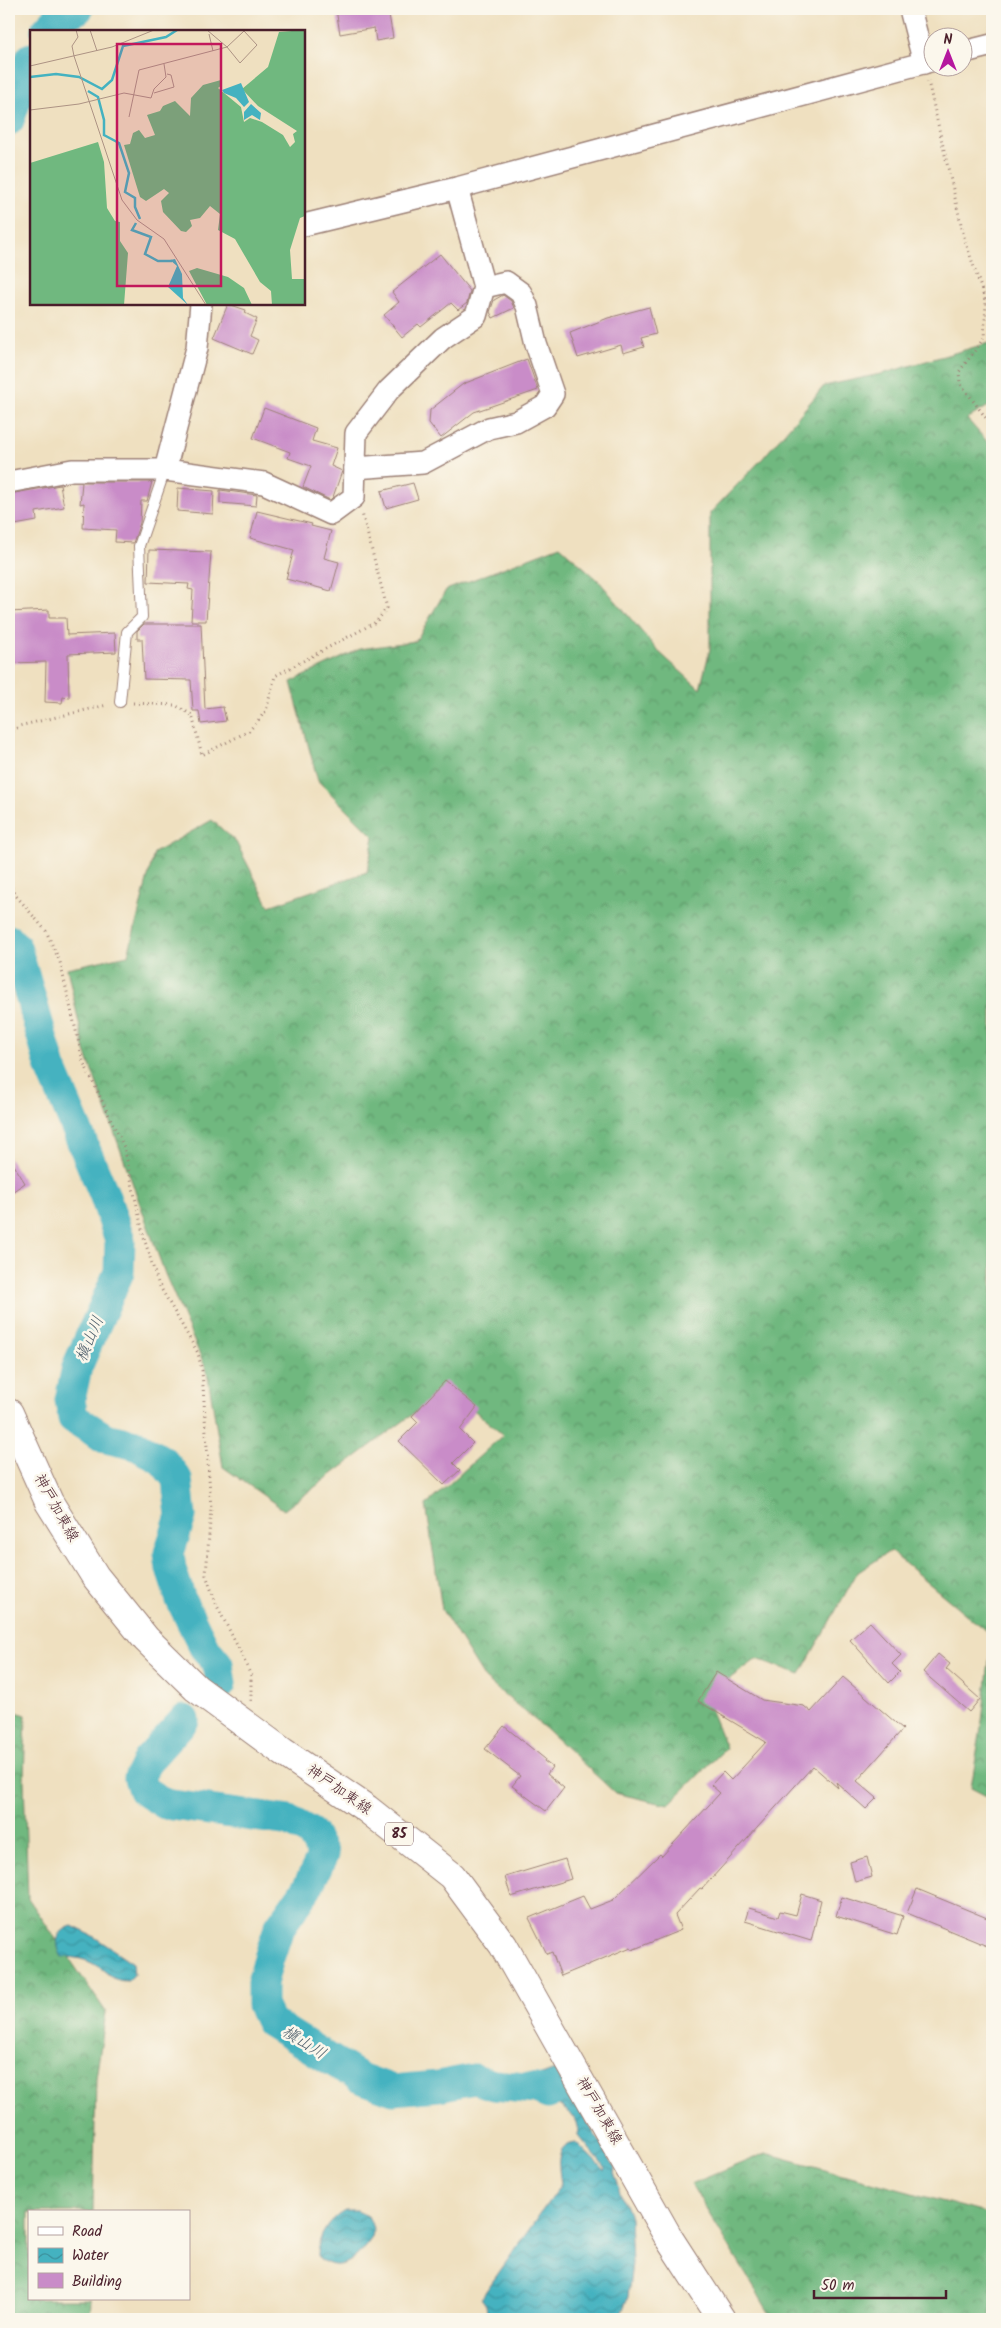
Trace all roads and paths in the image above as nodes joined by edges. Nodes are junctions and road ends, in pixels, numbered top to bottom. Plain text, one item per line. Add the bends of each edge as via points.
1 (910, 9) edge
2 (992, 45) edge
3 (924, 47) edge
4 (974, 50) edge
5 (924, 62) edge
6 (932, 78) edge
7 (457, 188) junction
8 (305, 224) edge
9 (484, 287) junction
10 (201, 305) edge
11 (986, 418) dead end
12 (355, 468) junction
13 (165, 470) junction
14 (9, 482) edge
15 (354, 497) junction
16 (120, 702) junction
17 (9, 735) edge
18 (9, 878) edge
19 (9, 1413) edge
20 (247, 1725) junction
21 (721, 2319) edge

1 - 3 street
2 - 4 street
5 - 7 street
6 - 11 path via 964,237 986,304 984,338 959,372 960,382
7 - 8 street
7 - 9 street
9 - 12 street via 476,316 443,338 389,390 356,433
9 - 12 street via 506,282 521,293 552,394 544,406 516,422 489,428 423,463
10 - 13 street via 197,348
12 - 15 street
13 - 14 street via 72,470
13 - 15 street via 264,483 331,514
13 - 16 lane via 139,546 142,617 127,632
15 - 16 path via 360,507 387,608 376,622 275,676 266,711 248,731 202,755 192,715 175,705
16 - 17 path via 19,726
18 - 20 path via 13,892 46,932 60,962 83,1061 124,1147 144,1238 158,1283 198,1353 202,1371 210,1500 206,1575 217,1606 251,1676
19 - 20 main road, 神戸加東線 / 85 via 49,1502 95,1576 146,1639 196,1688
20 - 21 main road, 神戸加東線 / 85 via 367,1808 452,1876 503,1945 670,2240

